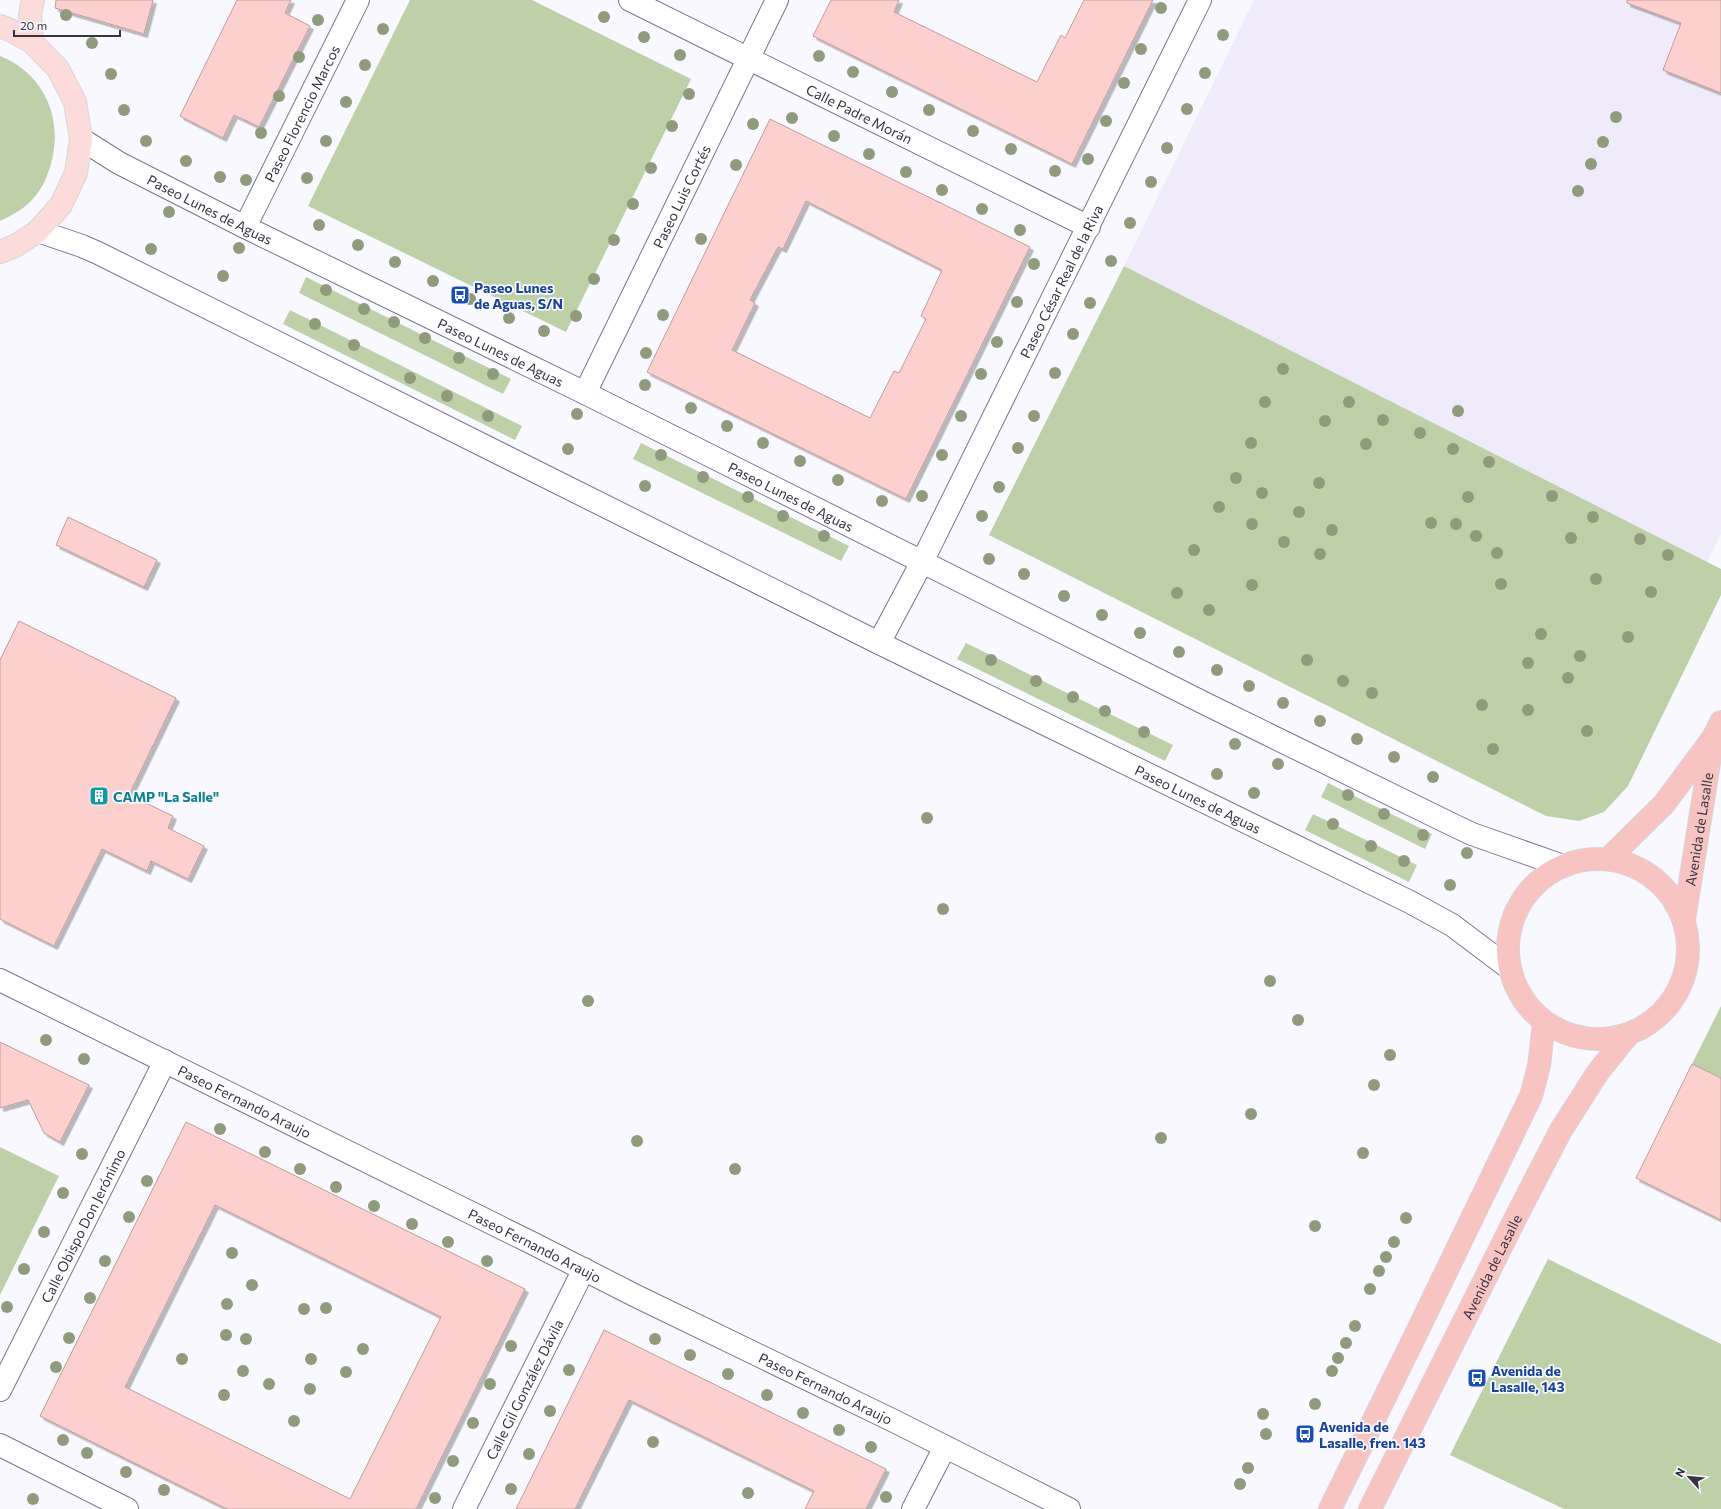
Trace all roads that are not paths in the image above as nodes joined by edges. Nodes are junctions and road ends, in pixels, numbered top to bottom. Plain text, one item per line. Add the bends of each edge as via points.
1 (33, 0) edge
2 (358, 0) edge
3 (630, 0) edge
4 (777, 0) edge
5 (1200, 0) edge
6 (0, 26) edge
7 (32, 42) junction
8 (748, 59) junction
9 (81, 138) junction
10 (245, 227) junction
11 (1089, 227) junction
12 (38, 231) junction
13 (0, 252) edge
14 (585, 393) junction
15 (922, 562) junction
16 (879, 643) junction
17 (1717, 730) edge
18 (1608, 859) junction
19 (1563, 866) junction
20 (1684, 920) junction
21 (1509, 968) junction
22 (0, 980) edge
23 (1544, 1022) junction
24 (1628, 1035) junction
25 (165, 1061) junction
26 (584, 1269) junction
27 (0, 1390) edge
28 (0, 1445) edge
29 (944, 1447) junction
30 (127, 1509) edge
31 (464, 1509) edge
32 (913, 1509) edge
33 (1069, 1509) edge
34 (1330, 1509) edge
35 (1370, 1509) edge

1 - 7 main road via 30,14
2 - 10 street, Paseo Florencio Marcos
3 - 8 street, Calle Padre Morán
4 - 8 street, Paseo Luis Cortés
5 - 11 street, Paseo César Real de la Riva
6 - 7 main road
7 - 9 main road via 62,75 75,102
8 - 11 street, Calle Padre Morán
8 - 14 street, Paseo Luis Cortés
9 - 10 street, Paseo Lunes de Aguas via 119,163
9 - 12 main road via 76,173 61,205
10 - 14 street, Paseo Lunes de Aguas
11 - 15 street, Paseo César Real de la Riva
12 - 13 main road via 15,246
12 - 16 street, Paseo Lunes de Aguas via 93,251
14 - 15 street, Paseo Lunes de Aguas
15 - 16 street
15 - 19 street, Paseo Lunes de Aguas via 1472,834
16 - 21 street, Paseo Lunes de Aguas via 1410,902 1452,925
17 - 18 highway, Avenida de Lasalle via 1664,804
17 - 20 highway, Avenida de Lasalle
18 - 19 highway via 1585,859
18 - 20 highway via 1641,869 1663,886
19 - 21 highway via 1530,890 1510,927
20 - 24 highway via 1689,948 1685,976 1672,1002 1653,1022
21 - 23 highway via 1516,989 1528,1007
22 - 25 street, Paseo Fernando Araujo
23 - 24 highway via 1584,1039
23 - 34 highway via 1539,1066 1531,1096
24 - 35 highway, Avenida de Lasalle via 1598,1072 1562,1130 1514,1220
25 - 26 street, Paseo Fernando Araujo
25 - 27 street, Calle Obispo Don Jerónimo
26 - 29 street, Paseo Fernando Araujo
26 - 31 street, Calle Gil González Dávila
28 - 30 street
29 - 32 street
29 - 33 street, Paseo Fernando Araujo

